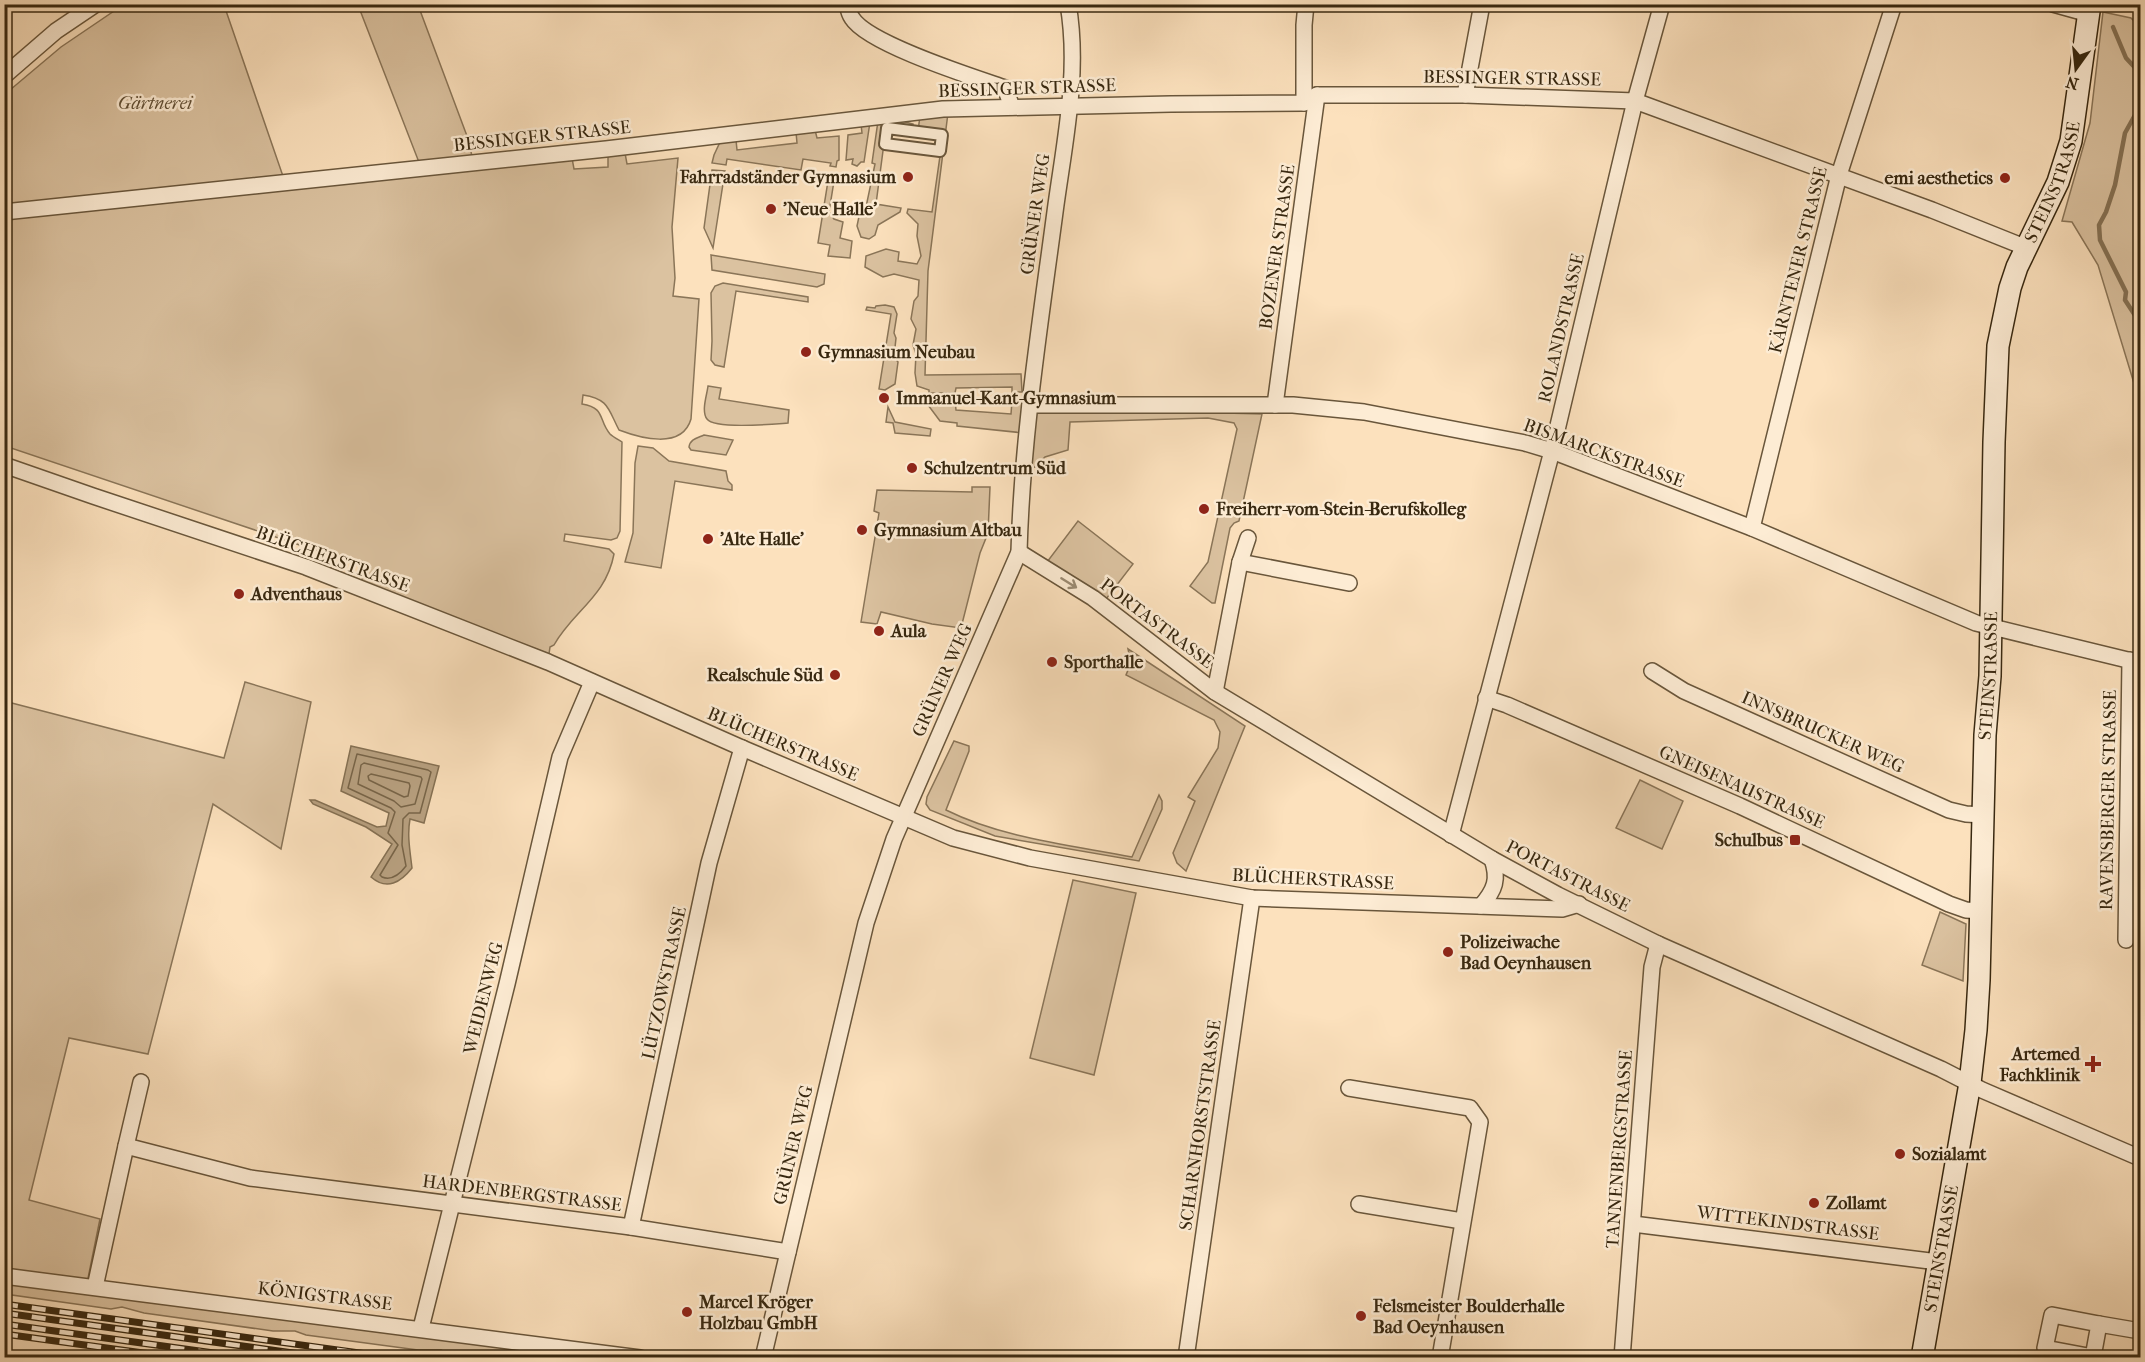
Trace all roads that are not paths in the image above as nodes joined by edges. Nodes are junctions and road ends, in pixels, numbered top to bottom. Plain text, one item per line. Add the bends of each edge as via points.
1 (96, 4) edge
2 (847, 4) edge
3 (1068, 4) edge
4 (1306, 4) edge
5 (1482, 4) edge
6 (1662, 4) edge
7 (1894, 4) edge
8 (2053, 4) edge
9 (2089, 9) edge
10 (4, 76) edge
11 (1317, 94) junction
12 (1465, 95) junction
13 (1635, 101) junction
14 (1304, 103) junction
15 (1070, 106) junction
16 (1012, 107) junction
17 (885, 144) joint
18 (1839, 175) junction
19 (4, 212) edge
20 (2027, 248) junction
21 (1030, 405) junction
22 (1275, 405) junction
23 (1552, 452) junction
24 (4, 465) edge
25 (1752, 528) junction
26 (1248, 538) dead end
27 (1019, 552) junction
28 (1240, 562) junction
29 (1349, 583) dead end
30 (1991, 627) junction
31 (2135, 661) edge
32 (1652, 671) dead end
33 (592, 682) junction
34 (1215, 692) junction
35 (1486, 698) junction
36 (742, 748) junction
37 (1983, 815) junction
38 (903, 818) junction
39 (1452, 834) junction
40 (1492, 859) junction
41 (1252, 898) junction
42 (1579, 904) junction
43 (1481, 906) junction
44 (1981, 911) junction
45 (2126, 940) dead end
46 (1658, 944) junction
47 (141, 1082) dead end
48 (1970, 1083) junction
49 (1349, 1088) dead end
50 (126, 1146) junction
51 (2140, 1158) edge
52 (451, 1204) junction
53 (1359, 1204) dead end
54 (1462, 1221) junction
55 (1633, 1224) junction
56 (631, 1227) junction
57 (788, 1252) junction
58 (1938, 1262) junction
59 (4, 1276) edge
60 (94, 1287) junction
61 (2099, 1324) dead end
62 (421, 1328) junction
63 (2140, 1331) edge
64 (640, 1358) edge
65 (763, 1358) edge
66 (1186, 1358) edge
67 (1440, 1358) edge
68 (1622, 1358) edge
69 (1922, 1358) edge

1 - 10 street via 56,31
2 - 16 street via 852,19 876,38 1005,88
3 - 15 street, GRÜNER WEG via 1073,34
4 - 14 street
5 - 12 street
6 - 13 street, ROLANDSTRASSE
7 - 18 street, KÄRNTENER STRASSE
8 - 9 street
9 - 20 main road, STEINSTRASSE via 2071,141 2058,182
11 - 12 street, BESSINGER STRASSE
11 - 14 street
11 - 22 street, BOZENER STRASSE
12 - 13 street, BESSINGER STRASSE
13 - 18 street, BESSINGER STRASSE
13 - 23 street, ROLANDSTRASSE
14 - 15 street, BESSINGER STRASSE
15 - 16 street, BESSINGER STRASSE
15 - 21 street, GRÜNER WEG
16 - 19 street, BESSINGER STRASSE via 943,109 606,149
17 - 17 street via 887,128 942,135 939,151
18 - 20 street, BESSINGER STRASSE
18 - 25 street, KÄRNTENER STRASSE
20 - 30 main road, STEINSTRASSE via 2010,288 1998,346
21 - 22 street, BISMARCKSTRASSE
21 - 27 street, GRÜNER WEG
22 - 23 street, BISMARCKSTRASSE via 1376,414 1525,443
23 - 25 street, BISMARCKSTRASSE
23 - 35 street, ROLANDSTRASSE
24 - 33 street, BLÜCHERSTRASSE via 306,567
25 - 30 street, BISMARCKSTRASSE via 1934,607
26 - 28 street
27 -> 34 street, PORTASTRASSE via 1094,598
27 - 38 street, GRÜNER WEG
28 - 29 street
28 - 34 street
30 - 31 street, BISMARCKSTRASSE
30 - 37 main road, STEINSTRASSE
31 - 45 street, RAVENSBERGER STRASSE
32 - 37 street, INNSBRUCKER WEG via 1684,691 1949,810
33 - 36 street, BLÜCHERSTRASSE
33 - 52 street, WEIDENWEG via 560,756
34 - 39 street, PORTASTRASSE
35 - 39 street, ROLANDSTRASSE
35 - 44 street, GNEISENAUSTRASSE via 1740,806 1949,904
36 - 38 street, BLÜCHERSTRASSE
36 - 56 street, LÜTZOWSTRASSE via 709,863
37 - 44 main road, STEINSTRASSE
38 - 41 street, BLÜCHERSTRASSE via 953,838 1030,858
38 - 57 street, GRÜNER WEG via 866,923
39 - 40 street, PORTASTRASSE
40 - 42 street, PORTASTRASSE
40 - 43 street via 1497,872 1495,883
41 - 43 street, BLÜCHERSTRASSE
41 - 66 street, SCHARNHORSTSTRASSE
42 - 43 street, BLÜCHERSTRASSE via 1562,909
42 - 46 street, PORTASTRASSE
44 - 48 main road, STEINSTRASSE
46 - 48 street, PORTASTRASSE
46 - 55 street, TANNENBERGSTRASSE via 1652,967
47 - 50 street
48 - 51 street, PORTASTRASSE
48 - 58 main road, STEINSTRASSE
49 - 54 street via 1470,1108 1476,1114 1480,1122
50 - 52 street, HARDENBERGSTRASSE via 250,1178
50 - 60 street
52 - 56 street, HARDENBERGSTRASSE
52 - 62 street, WEIDENWEG
53 - 54 street
54 - 67 street
55 - 58 street, WITTEKINDSTRASSE
55 - 68 street, TANNENBERGSTRASSE
56 - 57 street, HARDENBERGSTRASSE
57 - 65 street, GRÜNER WEG
58 - 69 main road, STEINSTRASSE
59 - 60 street, KÖNIGSTRASSE
60 - 62 street, KÖNIGSTRASSE
61 - 63 street
62 - 64 street, KÖNIGSTRASSE

